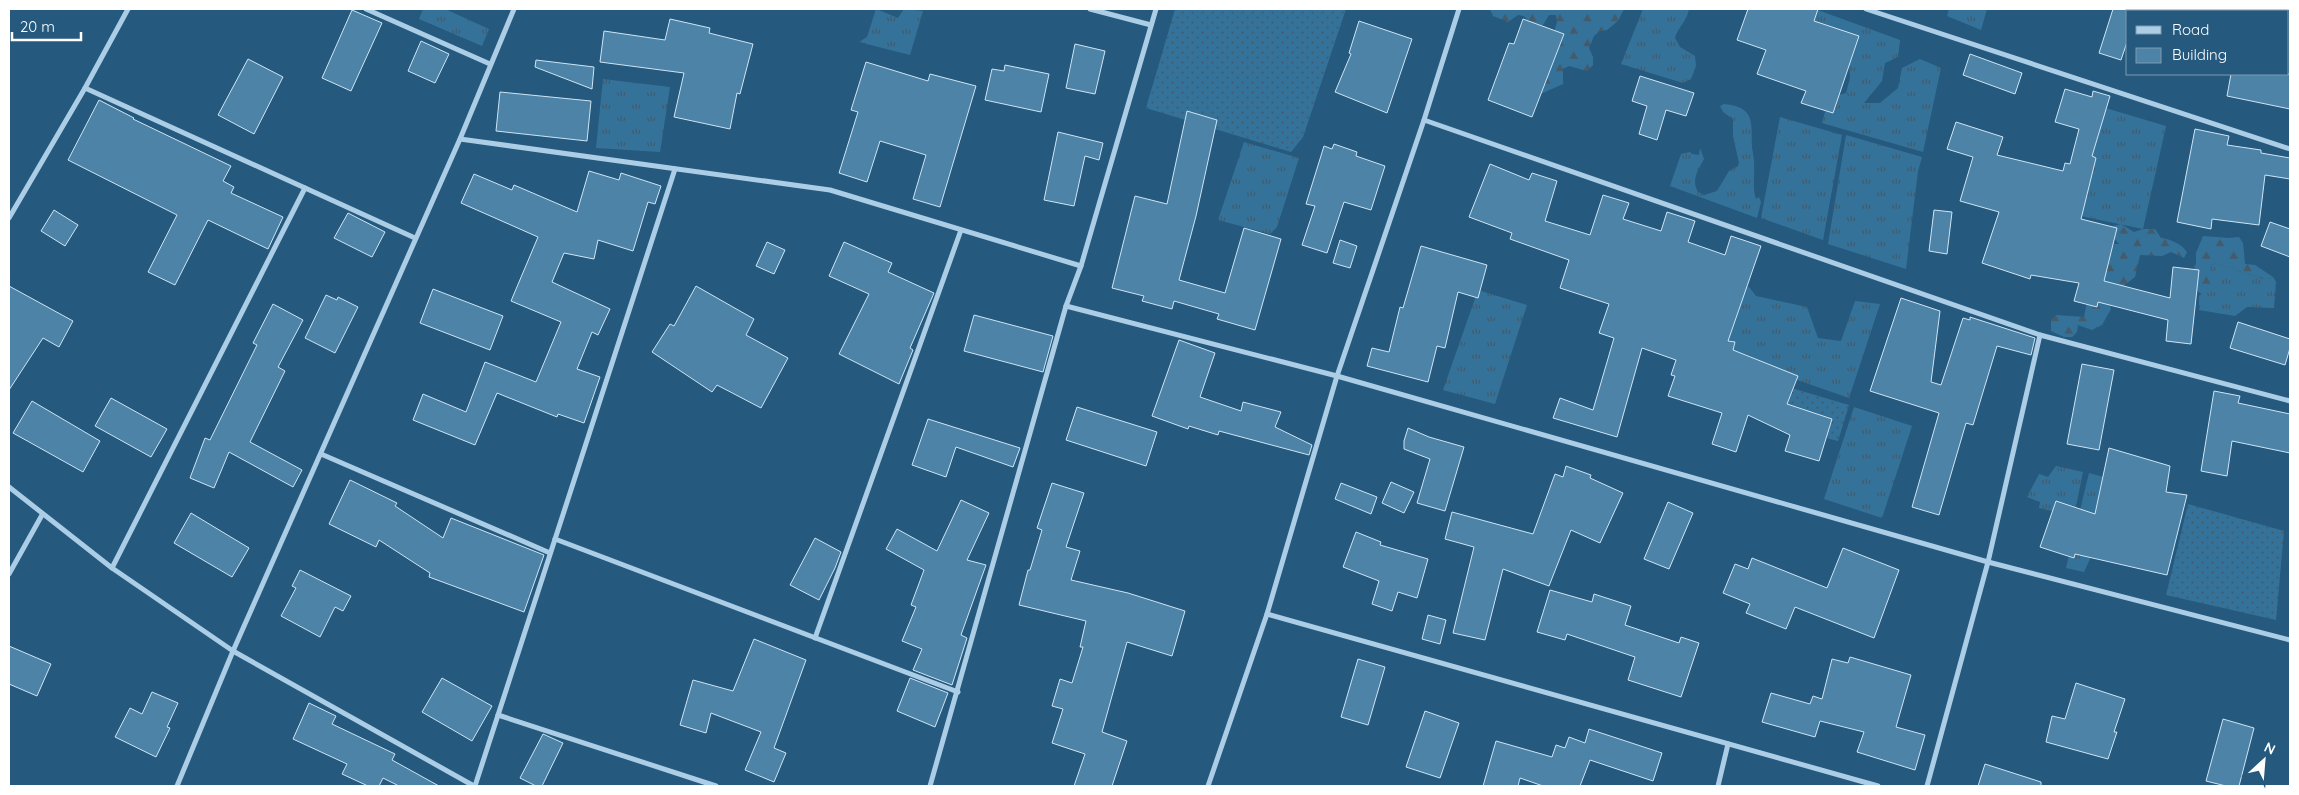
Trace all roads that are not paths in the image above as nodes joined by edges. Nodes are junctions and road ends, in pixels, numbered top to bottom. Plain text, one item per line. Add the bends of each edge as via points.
1 (128, 9) edge
2 (366, 9) edge
3 (514, 9) edge
4 (1090, 9) edge
5 (1156, 9) edge
6 (1459, 9) edge
7 (1866, 9) edge
8 (1151, 25) junction
9 (490, 64) junction
10 (86, 88) junction
11 (1424, 120) junction
12 (460, 140) junction
13 (2290, 149) edge
14 (676, 169) junction
15 (305, 188) junction
16 (9, 200) edge
17 (16, 204) junction
18 (9, 218) edge
19 (962, 230) junction
20 (415, 238) junction
21 (1081, 266) junction
22 (1066, 306) junction
23 (2040, 335) junction
24 (1337, 376) junction
25 (2290, 401) edge
26 (321, 454) junction
27 (9, 487) edge
28 (42, 515) junction
29 (556, 538) junction
30 (550, 553) junction
31 (1988, 562) junction
32 (112, 568) junction
33 (9, 574) edge
34 (1267, 614) junction
35 (815, 638) junction
36 (2290, 640) edge
37 (233, 651) junction
38 (958, 692) junction
39 (498, 715) junction
40 (1728, 744) junction
41 (177, 786) edge
42 (474, 786) edge
43 (716, 786) edge
44 (930, 786) edge
45 (1208, 786) edge
46 (1718, 786) edge
47 (1878, 786) edge
48 (1927, 786) edge

1 - 10 street
2 - 9 street
3 - 9 street
4 - 8 street
5 - 8 street
6 - 11 street
7 - 13 street
8 - 21 street
9 - 12 street
10 - 15 street
10 - 17 street
11 - 23 street
11 - 24 street
12 - 14 street
12 - 20 street
14 - 19 street via 830,190
14 - 29 street
15 - 20 street
15 - 32 street
16 - 17 street
17 - 18 street
19 - 21 street
19 - 35 street
20 - 26 street
21 - 22 street
22 - 24 street
22 - 38 street
23 - 25 street
23 - 31 street
24 - 31 street
24 - 34 street
26 - 30 street
26 - 37 street
27 - 28 street
28 - 32 street
28 - 33 street
29 - 30 street
29 - 35 street
30 - 39 street
31 - 36 street
31 - 48 street
32 - 37 street
34 - 40 street
34 - 45 street
35 - 38 street
37 - 41 street
37 - 42 street
38 - 44 street
39 - 42 street
39 - 43 street
40 - 46 street
40 - 47 street

